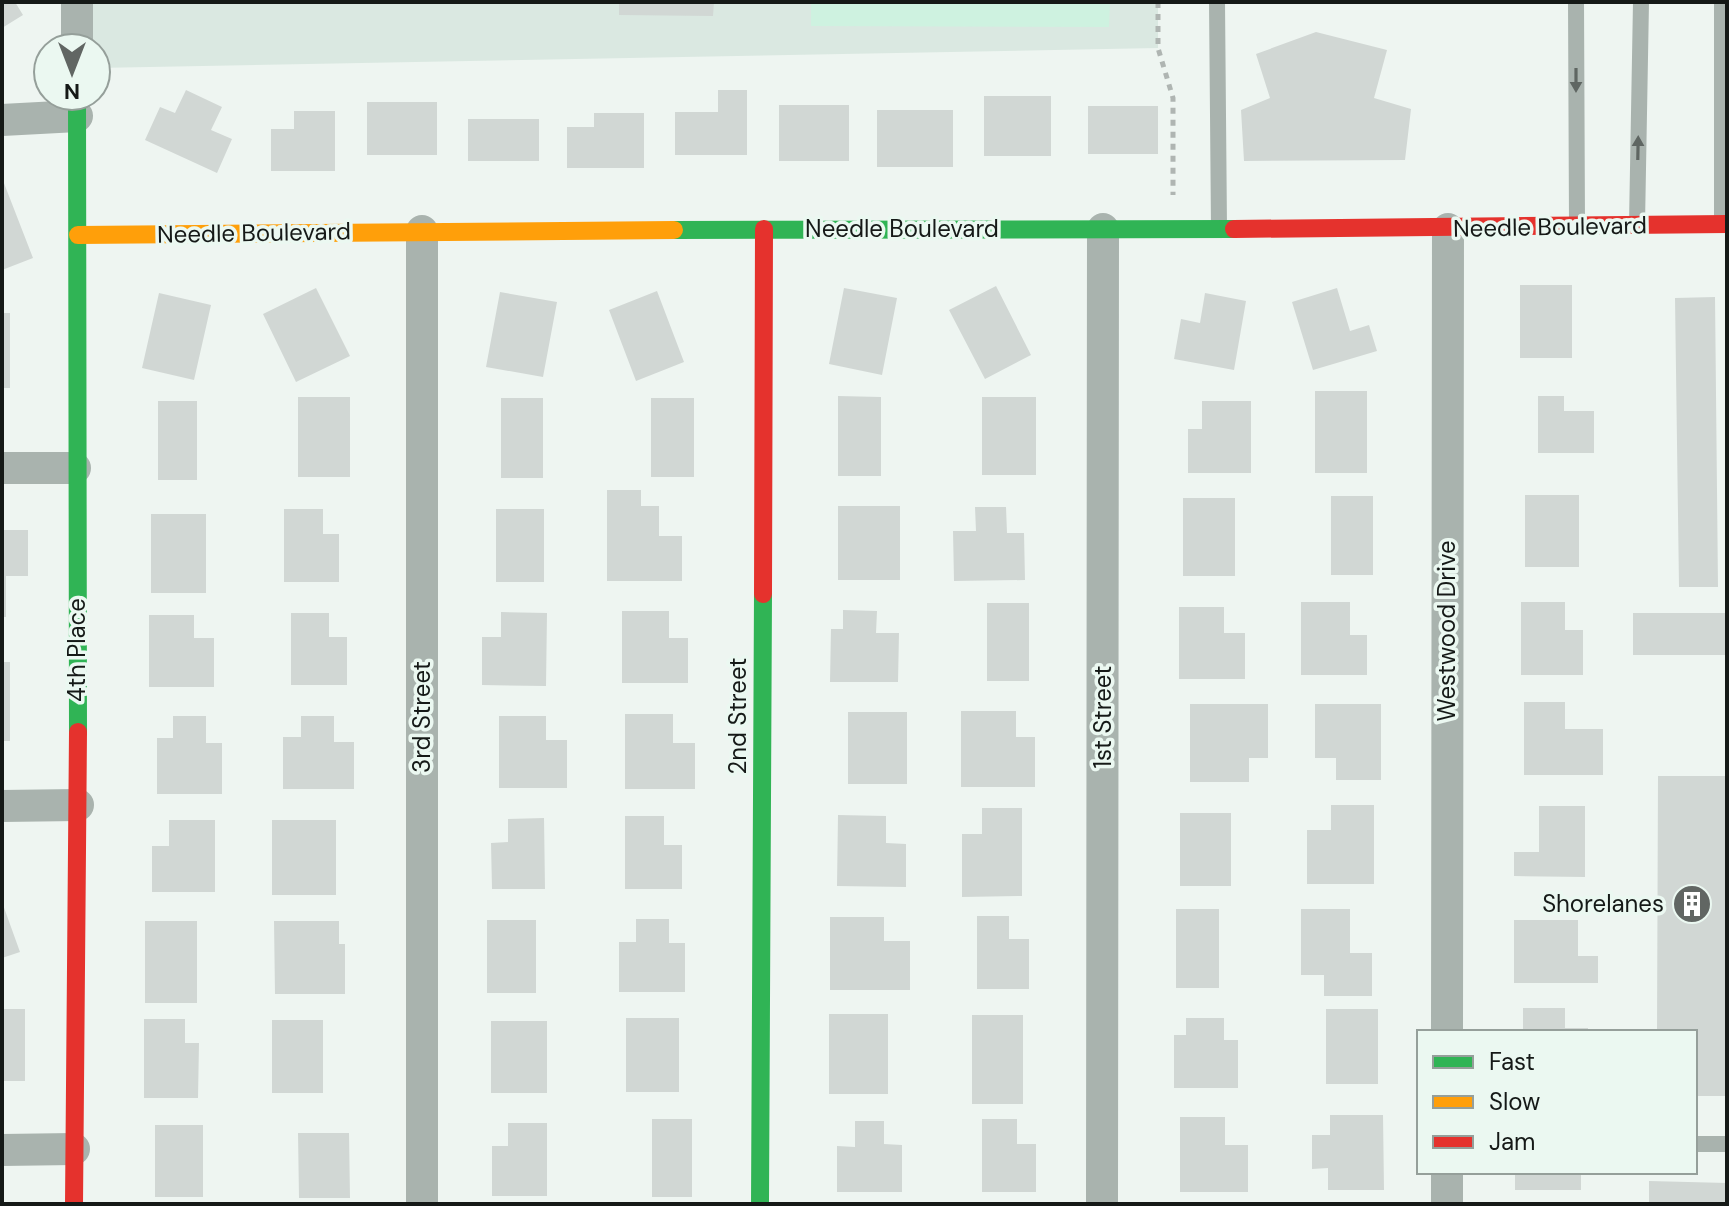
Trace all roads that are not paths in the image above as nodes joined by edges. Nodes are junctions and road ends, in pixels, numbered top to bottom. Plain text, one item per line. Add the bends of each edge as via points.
1 (77, 2) edge
2 (1217, 2) edge
3 (1576, 2) edge
4 (1641, 2) edge
5 (1722, 2) edge
6 (77, 32) edge
7 (45, 112) edge
8 (77, 112) edge
9 (2, 120) edge
10 (1724, 224) edge
11 (1637, 226) junction
12 (1577, 227) junction
13 (764, 229) junction
14 (1103, 229) junction
15 (1219, 229) junction
16 (1448, 229) junction
17 (422, 231) junction
18 (78, 235) junction
19 (2, 468) edge
20 (75, 468) junction
21 (78, 805) junction
22 (2, 806) edge
23 (1447, 1030) edge
24 (1697, 1144) edge
25 (1727, 1144) edge
26 (74, 1149) junction
27 (2, 1150) edge
28 (1447, 1174) edge
29 (74, 1204) edge
30 (422, 1204) edge
31 (760, 1204) edge
32 (1102, 1204) edge
33 (1447, 1204) edge

1 - 6 street
2 - 15 lane
3 -> 12 lane
11 -> 4 lane
5 - 10 lane
7 - 9 street
8 - 18 street, 4th Place
10 - 11 street, Needle Boulevard
11 - 12 street, Needle Boulevard
12 - 16 street, Needle Boulevard
13 - 14 street, Needle Boulevard
13 - 17 street, Needle Boulevard
13 - 31 street, 2nd Street
14 - 15 street, Needle Boulevard
14 - 32 street, 1st Street
15 - 16 street, Needle Boulevard
16 - 23 street, Westwood Drive
17 - 18 street, Needle Boulevard
17 - 30 street, 3rd Street
18 - 20 street, 4th Place
19 - 20 street
20 - 21 street, 4th Place
21 - 22 street
21 - 26 street, 4th Place
24 - 25 lane
26 - 27 street
26 - 29 street, 4th Place
28 - 33 street

